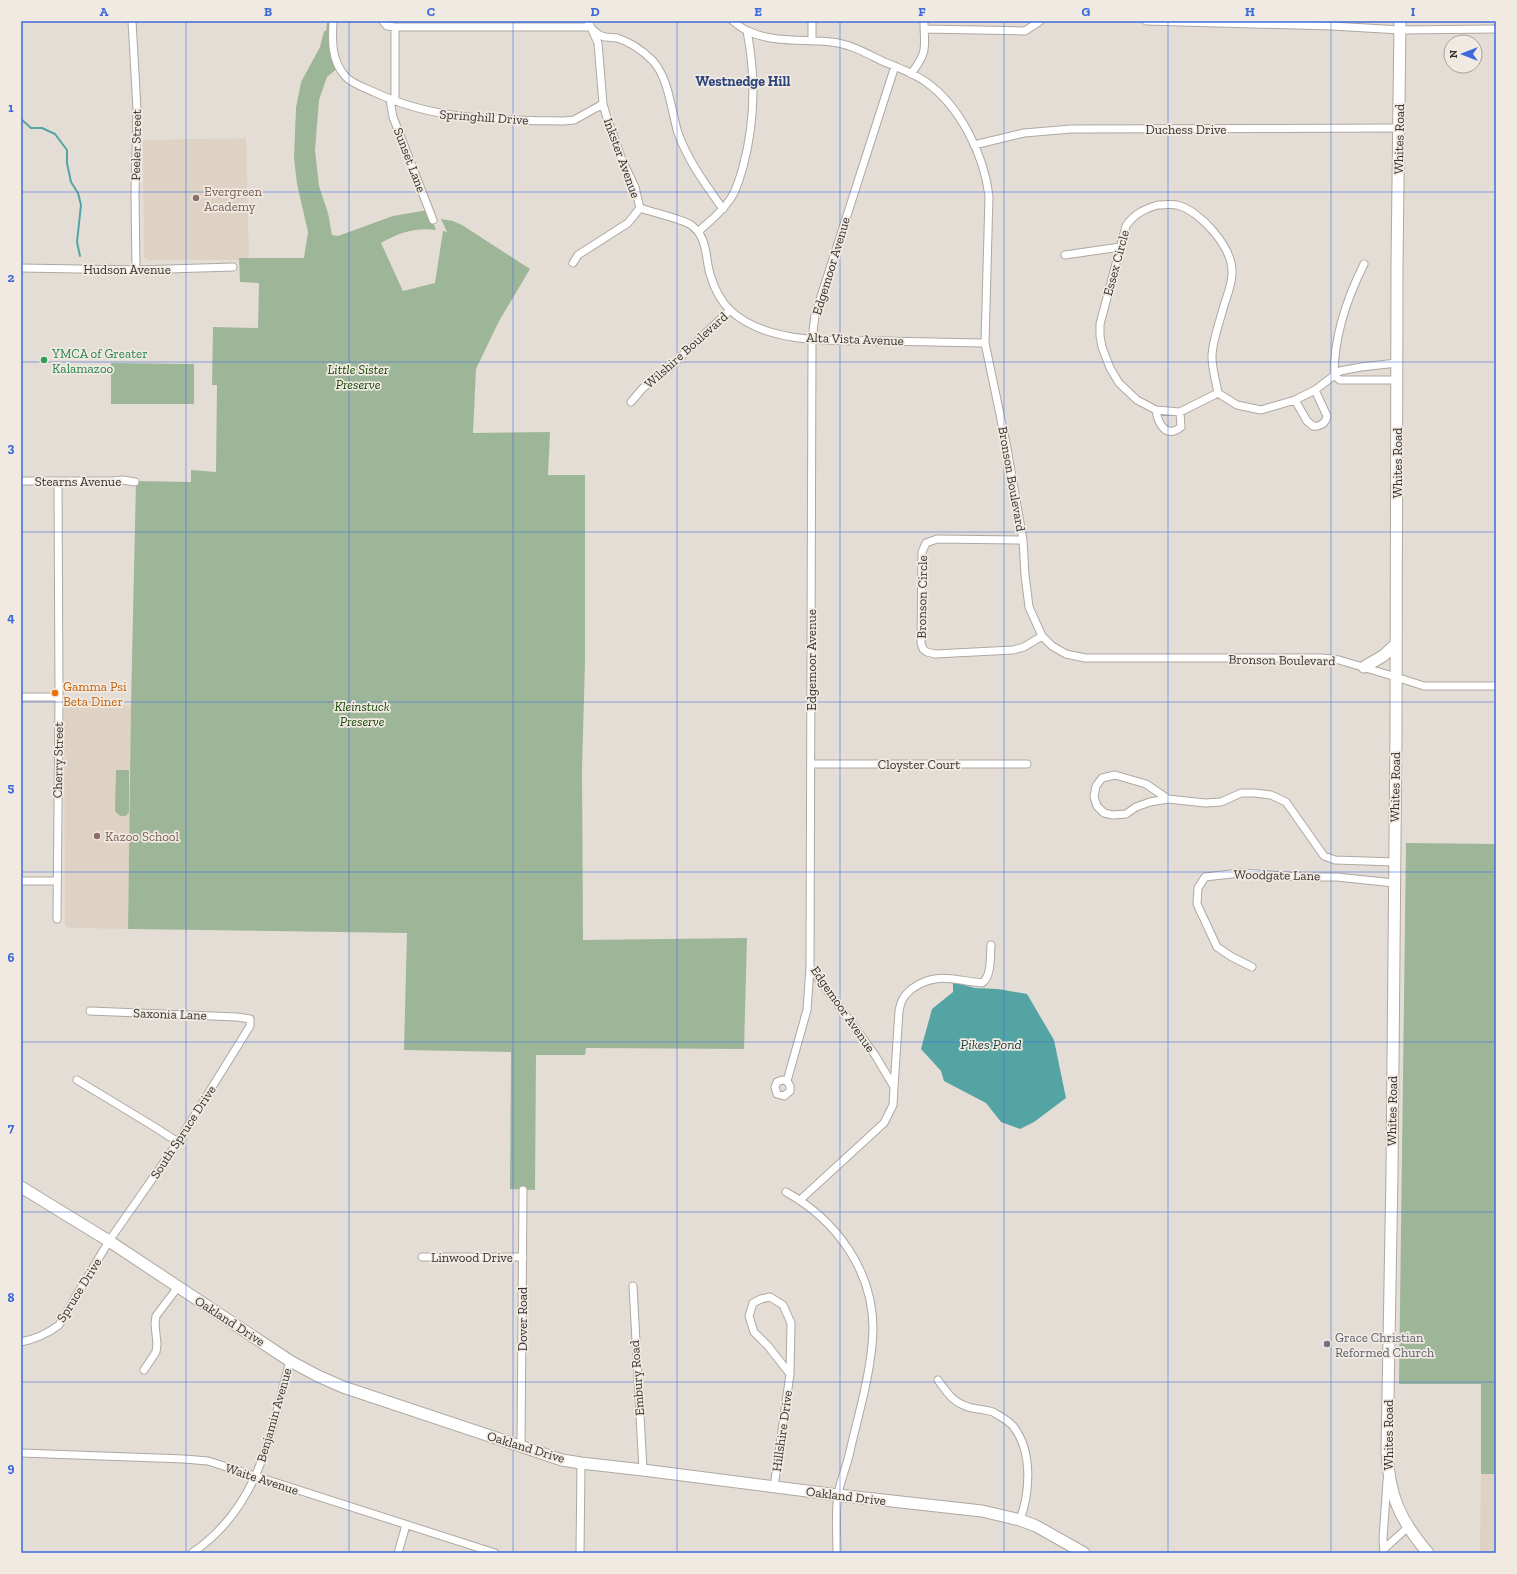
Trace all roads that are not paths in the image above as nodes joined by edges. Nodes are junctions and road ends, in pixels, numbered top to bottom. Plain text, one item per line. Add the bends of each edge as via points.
1 (132, 21) edge
2 (333, 21) edge
3 (383, 21) edge
4 (732, 21) edge
5 (812, 21) edge
6 (924, 21) edge
7 (1040, 21) edge
8 (1146, 21) edge
9 (1156, 21) edge
10 (1332, 23) edge
11 (589, 24) edge
12 (1032, 24) edge
13 (1400, 25) edge
14 (395, 27) junction
15 (924, 29) junction
16 (1496, 29) edge
17 (747, 31) junction
18 (812, 41) junction
19 (895, 66) junction
20 (912, 74) junction
21 (392, 100) junction
22 (603, 104) junction
23 (1400, 128) junction
24 (974, 145) junction
25 (640, 208) junction
26 (723, 209) junction
27 (433, 220) dead end
28 (698, 231) junction
29 (1120, 247) junction
30 (1065, 255) dead end
31 (572, 263) dead end
32 (1364, 264) dead end
33 (233, 267) dead end
34 (21, 268) edge
35 (136, 270) junction
36 (730, 310) junction
37 (812, 340) junction
38 (985, 343) junction
39 (1397, 363) junction
40 (1334, 375) junction
41 (1397, 380) junction
42 (1315, 390) junction
43 (1218, 393) junction
44 (1295, 400) junction
45 (631, 402) dead end
46 (1156, 410) junction
47 (1180, 412) junction
48 (21, 481) edge
49 (58, 482) junction
50 (135, 482) dead end
51 (1023, 540) junction
52 (1042, 636) junction
53 (1396, 644) junction
54 (1364, 667) junction
55 (1396, 677) junction
56 (1496, 686) edge
57 (21, 697) edge
58 (59, 697) junction
59 (811, 764) junction
60 (1027, 764) dead end
61 (1168, 799) junction
62 (1395, 862) junction
63 (21, 881) edge
64 (56, 881) junction
65 (1394, 883) junction
66 (57, 919) dead end
67 (991, 945) dead end
68 (810, 967) junction
69 (1252, 967) dead end
70 (90, 1011) dead end
71 (250, 1019) joint
72 (77, 1080) dead end
73 (787, 1081) dead end
74 (894, 1087) junction
75 (178, 1142) junction
76 (21, 1187) edge
77 (523, 1190) dead end
78 (786, 1192) dead end
79 (800, 1200) junction
80 (109, 1241) junction
81 (422, 1257) dead end
82 (522, 1257) junction
83 (178, 1286) junction
84 (633, 1286) dead end
85 (21, 1342) edge
86 (290, 1361) junction
87 (144, 1370) dead end
88 (790, 1374) junction
89 (938, 1380) dead end
90 (521, 1447) junction
91 (21, 1453) edge
92 (581, 1463) junction
93 (1388, 1469) junction
94 (643, 1470) junction
95 (256, 1477) junction
96 (774, 1487) junction
97 (838, 1495) junction
98 (1020, 1520) junction
99 (406, 1525) junction
100 (1407, 1528) junction
101 (204, 1549) edge
102 (1384, 1551) edge
103 (192, 1553) edge
104 (398, 1553) edge
105 (495, 1553) edge
106 (580, 1553) edge
107 (837, 1553) edge
108 (1084, 1553) edge
109 (1428, 1553) edge

1 - 35 street, Peeler Street via 137,108
2 - 21 street, Springhill Drive via 334,53 345,76
3 - 14 street via 387,26
4 - 17 street, Bronson Boulevard
5 - 18 street
6 - 15 street
7 - 12 street
8 - 9 street
9 - 10 street
10 - 13 street
11 - 14 street
11 - 22 street, Inkster Avenue via 598,43
11 - 26 street via 602,36 631,43 654,62 665,86 678,133 689,158
12 - 15 street via 1025,30
13 - 16 street
13 - 23 street, Whites Road
14 - 21 street, Sunset Lane
15 - 20 street via 926,44
17 - 18 street, Bronson Boulevard via 769,38
17 - 26 street via 754,82 750,135 739,180
18 - 19 street, Bronson Boulevard via 847,45
19 - 20 street, Bronson Boulevard
19 - 37 street, Edgemoor Avenue via 815,315
20 - 24 street, Bronson Boulevard via 940,93 957,115
21 - 22 street, Springhill Drive via 428,112 475,119 558,121 574,120
21 - 27 street, Sunset Lane via 393,116
22 - 25 street, Inkster Avenue via 613,138 635,187
23 - 24 street, Duchess Drive via 1071,129 1024,133
23 - 39 street, Whites Road
24 - 38 street, Bronson Boulevard via 989,196
25 - 28 street via 690,224
25 - 31 street, Inkster Avenue via 628,223 578,256
26 - 28 street
28 - 36 street, Wilshire Boulevard via 705,245 710,274 717,294
29 - 30 street
29 - 43 street, Essex Circle via 1130,219 1145,209 1158,205 1176,205 1190,211 1220,240 1231,262 1232,275 1212,355
29 - 46 street, Essex Circle via 1100,324 1102,347 1110,368 1125,389
32 - 40 street via 1350,295 1338,335
33 - 35 street, Hudson Avenue
34 - 35 street, Hudson Avenue
36 - 37 street, Alta Vista Avenue via 770,332
36 - 45 street, Wilshire Boulevard via 668,369 643,388
37 - 38 street, Alta Vista Avenue
37 - 59 street, Edgemoor Avenue
38 - 51 street, Bronson Boulevard
39 - 40 street via 1354,368
39 - 41 street, Whites Road
40 - 41 street via 1340,380
40 - 42 street
41 - 53 street, Whites Road
42 - 44 street
42 - 44 street via 1327,416 1319,426 1309,424
43 - 44 street via 1237,405 1262,410
43 - 47 street
46 - 47 street, Essex Circle
46 - 47 street via 1160,425 1172,431 1181,427
48 - 49 street, Stearns Avenue
49 - 50 street, Stearns Avenue
49 - 58 street, Cherry Street
51 - 52 street, Bronson Boulevard via 1029,607
51 - 52 street, Bronson Circle via 937,539 926,543 922,552 921,643 927,652 936,654 1013,650 1024,647
52 - 54 street, Bronson Boulevard via 1059,650 1085,658 1322,658
53 - 54 street via 1383,656
53 - 55 street, Whites Road
54 - 55 street, Bronson Boulevard
55 - 56 street, Bronson Boulevard via 1424,686
55 - 62 street, Whites Road
57 - 58 street
58 - 64 street, Cherry Street
59 - 60 street, Cloyster Court
59 - 68 street, Edgemoor Avenue
61 - 61 street, Woodgate Lane via 1146,784 1115,775 1102,778 1096,786 1094,797 1097,806 1104,813 1113,815 1126,814 1136,807
61 - 62 street, Woodgate Lane via 1205,803 1221,802 1241,793 1271,795 1286,802 1324,856 1335,860
62 - 65 street, Whites Road
63 - 64 street
64 - 66 street, Cherry Street
65 - 69 street, Woodgate Lane via 1337,877 1240,873 1205,877 1198,888 1197,904 1217,947
65 - 93 street, Whites Road
67 - 74 street via 989,973 982,983 937,978 919,984 902,998
68 - 73 street via 807,1010
68 - 74 street, Edgemoor Avenue via 875,1055
70 - 71 street, Saxonia Lane
71 - 75 street, South Spruce Drive via 250,1026
72 - 75 street
74 - 79 street via 893,1105 884,1123
75 - 80 street, South Spruce Drive
76 - 80 street, Oakland Drive
77 - 82 street, Dover Road
78 - 79 street
79 - 97 street via 827,1223 849,1248 865,1282 872,1315 871,1349 865,1389
80 - 83 street, Oakland Drive
80 - 85 street, Spruce Drive via 59,1325 50,1332
81 - 82 street, Linwood Drive
82 - 90 street, Dover Road
83 - 86 street, Oakland Drive
83 - 87 street via 156,1316 156,1352
84 - 94 street, Embury Road
86 - 90 street, Oakland Drive via 343,1387
86 - 95 street, Benjamin Avenue
88 - 88 street, Hillshire Drive via 754,1332 749,1316 753,1303 761,1298 770,1297 783,1305 791,1323
88 - 96 street, Hillshire Drive
89 - 98 street via 960,1405 991,1412 1012,1424 1018,1433 1027,1469 1026,1501
90 - 92 street, Oakland Drive
91 - 95 street, Waite Avenue via 184,1459 208,1462
92 - 94 street, Oakland Drive
92 - 106 street
93 - 100 street via 1395,1502
93 - 102 street, Whites Road
94 - 96 street, Oakland Drive
95 - 99 street, Waite Avenue
95 - 101 street, Benjamin Avenue via 243,1502
96 - 97 street, Oakland Drive
97 - 98 street, Oakland Drive via 982,1511
97 - 107 street
98 - 108 street, Oakland Drive via 1047,1531
99 - 104 street
99 - 105 street, Waite Avenue
100 - 102 street
100 - 109 street
101 - 103 street, Benjamin Avenue

